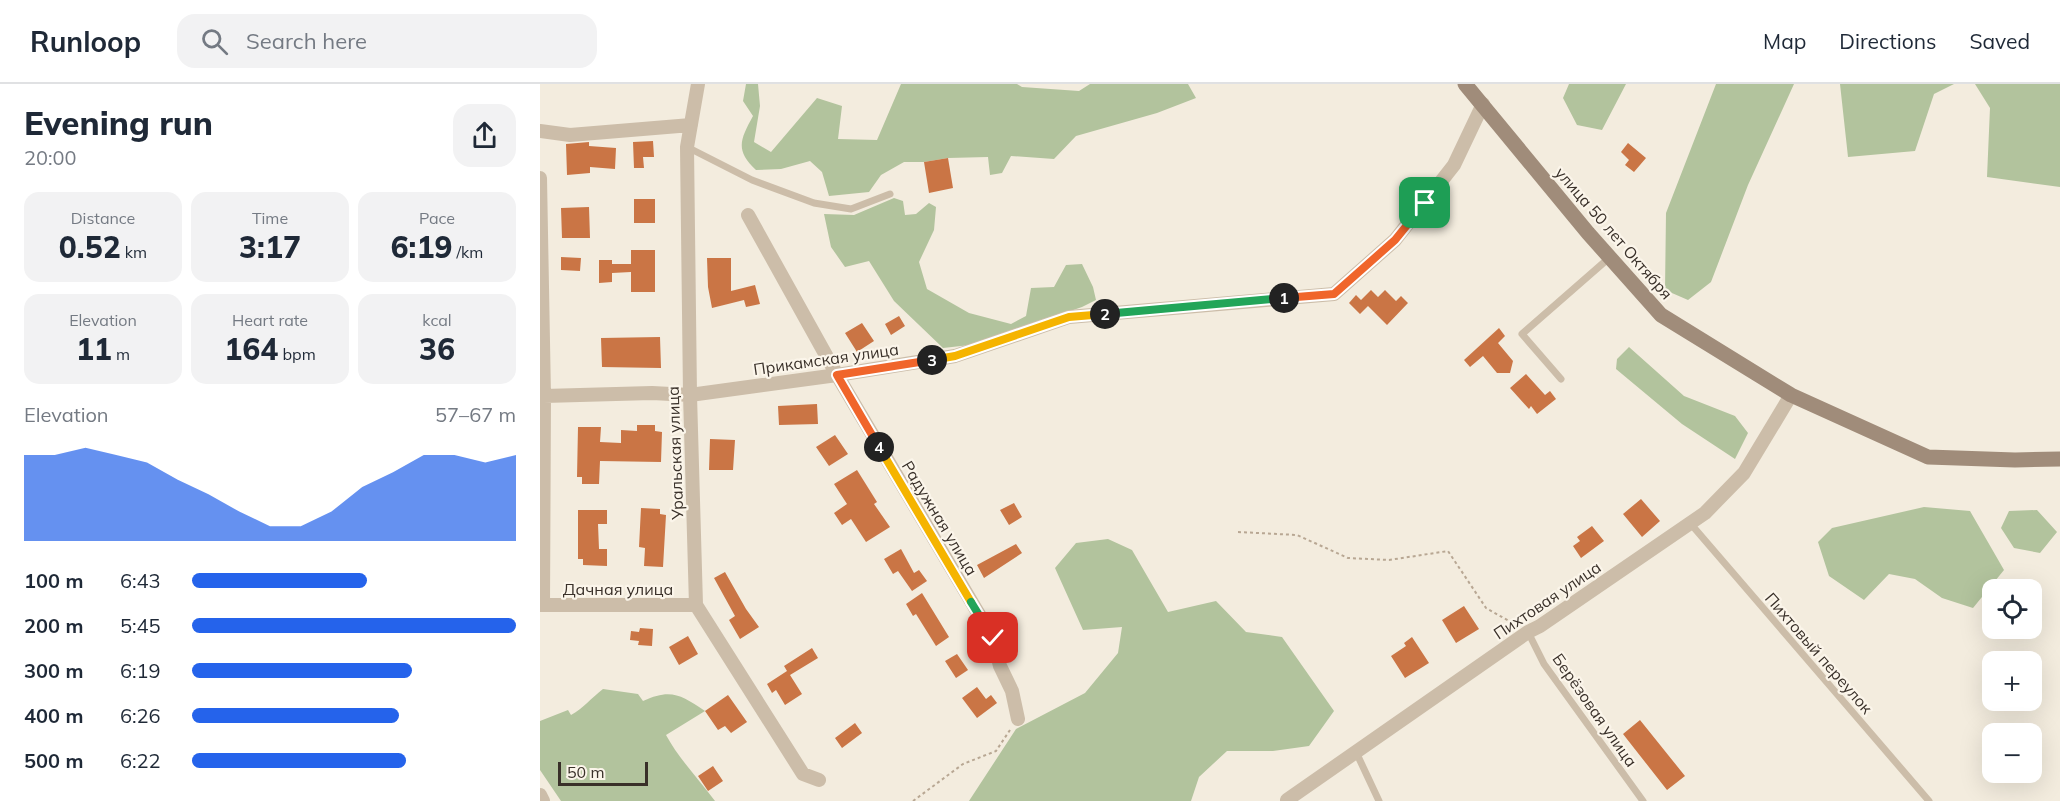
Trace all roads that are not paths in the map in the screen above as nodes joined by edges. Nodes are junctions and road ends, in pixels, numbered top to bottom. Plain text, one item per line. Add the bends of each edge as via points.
1 (698, 84) edge
2 (1465, 84) edge
3 (1483, 104) junction
4 (691, 125) junction
5 (540, 131) edge
6 (687, 147) junction
7 (540, 178) edge
8 (890, 194) dead end
9 (747, 214) dead end
10 (1610, 258) junction
11 (837, 375) junction
12 (1561, 379) dead end
13 (690, 395) junction
14 (1791, 395) junction
15 (542, 397) edge
16 (2060, 459) edge
17 (1689, 523) junction
18 (542, 605) edge
19 (696, 605) junction
20 (1528, 632) junction
21 (1018, 719) road end
22 (1356, 752) junction
23 (819, 780) dead end
24 (540, 795) edge
25 (1287, 800) edge
26 (543, 801) edge
27 (1379, 801) edge
28 (1643, 801) edge
29 (1929, 801) edge

1 - 4 street, Уральская улица
2 - 3 main road, улица 50 лет Октября
3 - 10 main road, улица 50 лет Октября
3 - 11 street, Прикамская улица via 1454,165 1395,240 1334,294 1069,317 955,356
4 - 5 street via 570,135
4 - 6 street, Уральская улица
6 - 8 lane via 752,180 814,203 851,209
6 - 13 street, Уральская улица
7 - 15 street
9 - 11 street, Радужная улица
10 - 12 lane via 1522,334
10 - 14 main road, улица 50 лет Октября via 1660,315
11 - 13 street, Прикамская улица
11 - 21 street, Радужная улица via 993,638
13 - 15 street, Прикамская улица
13 - 19 street, Уральская улица
14 - 16 main road, улица 50 лет Октября via 1928,457
14 - 17 street, Пихтовая улица via 1744,472 1705,513
15 - 18 street
17 - 20 street, Пихтовая улица
17 - 29 lane, Пихтовый переулок
18 - 19 street, Дачная улица
19 - 23 street via 803,774
20 - 22 street, Пихтовая улица
20 - 28 lane, Берёзовая улица via 1544,664
22 - 25 street, Пихтовая улица
22 - 27 lane
24 - 26 street

